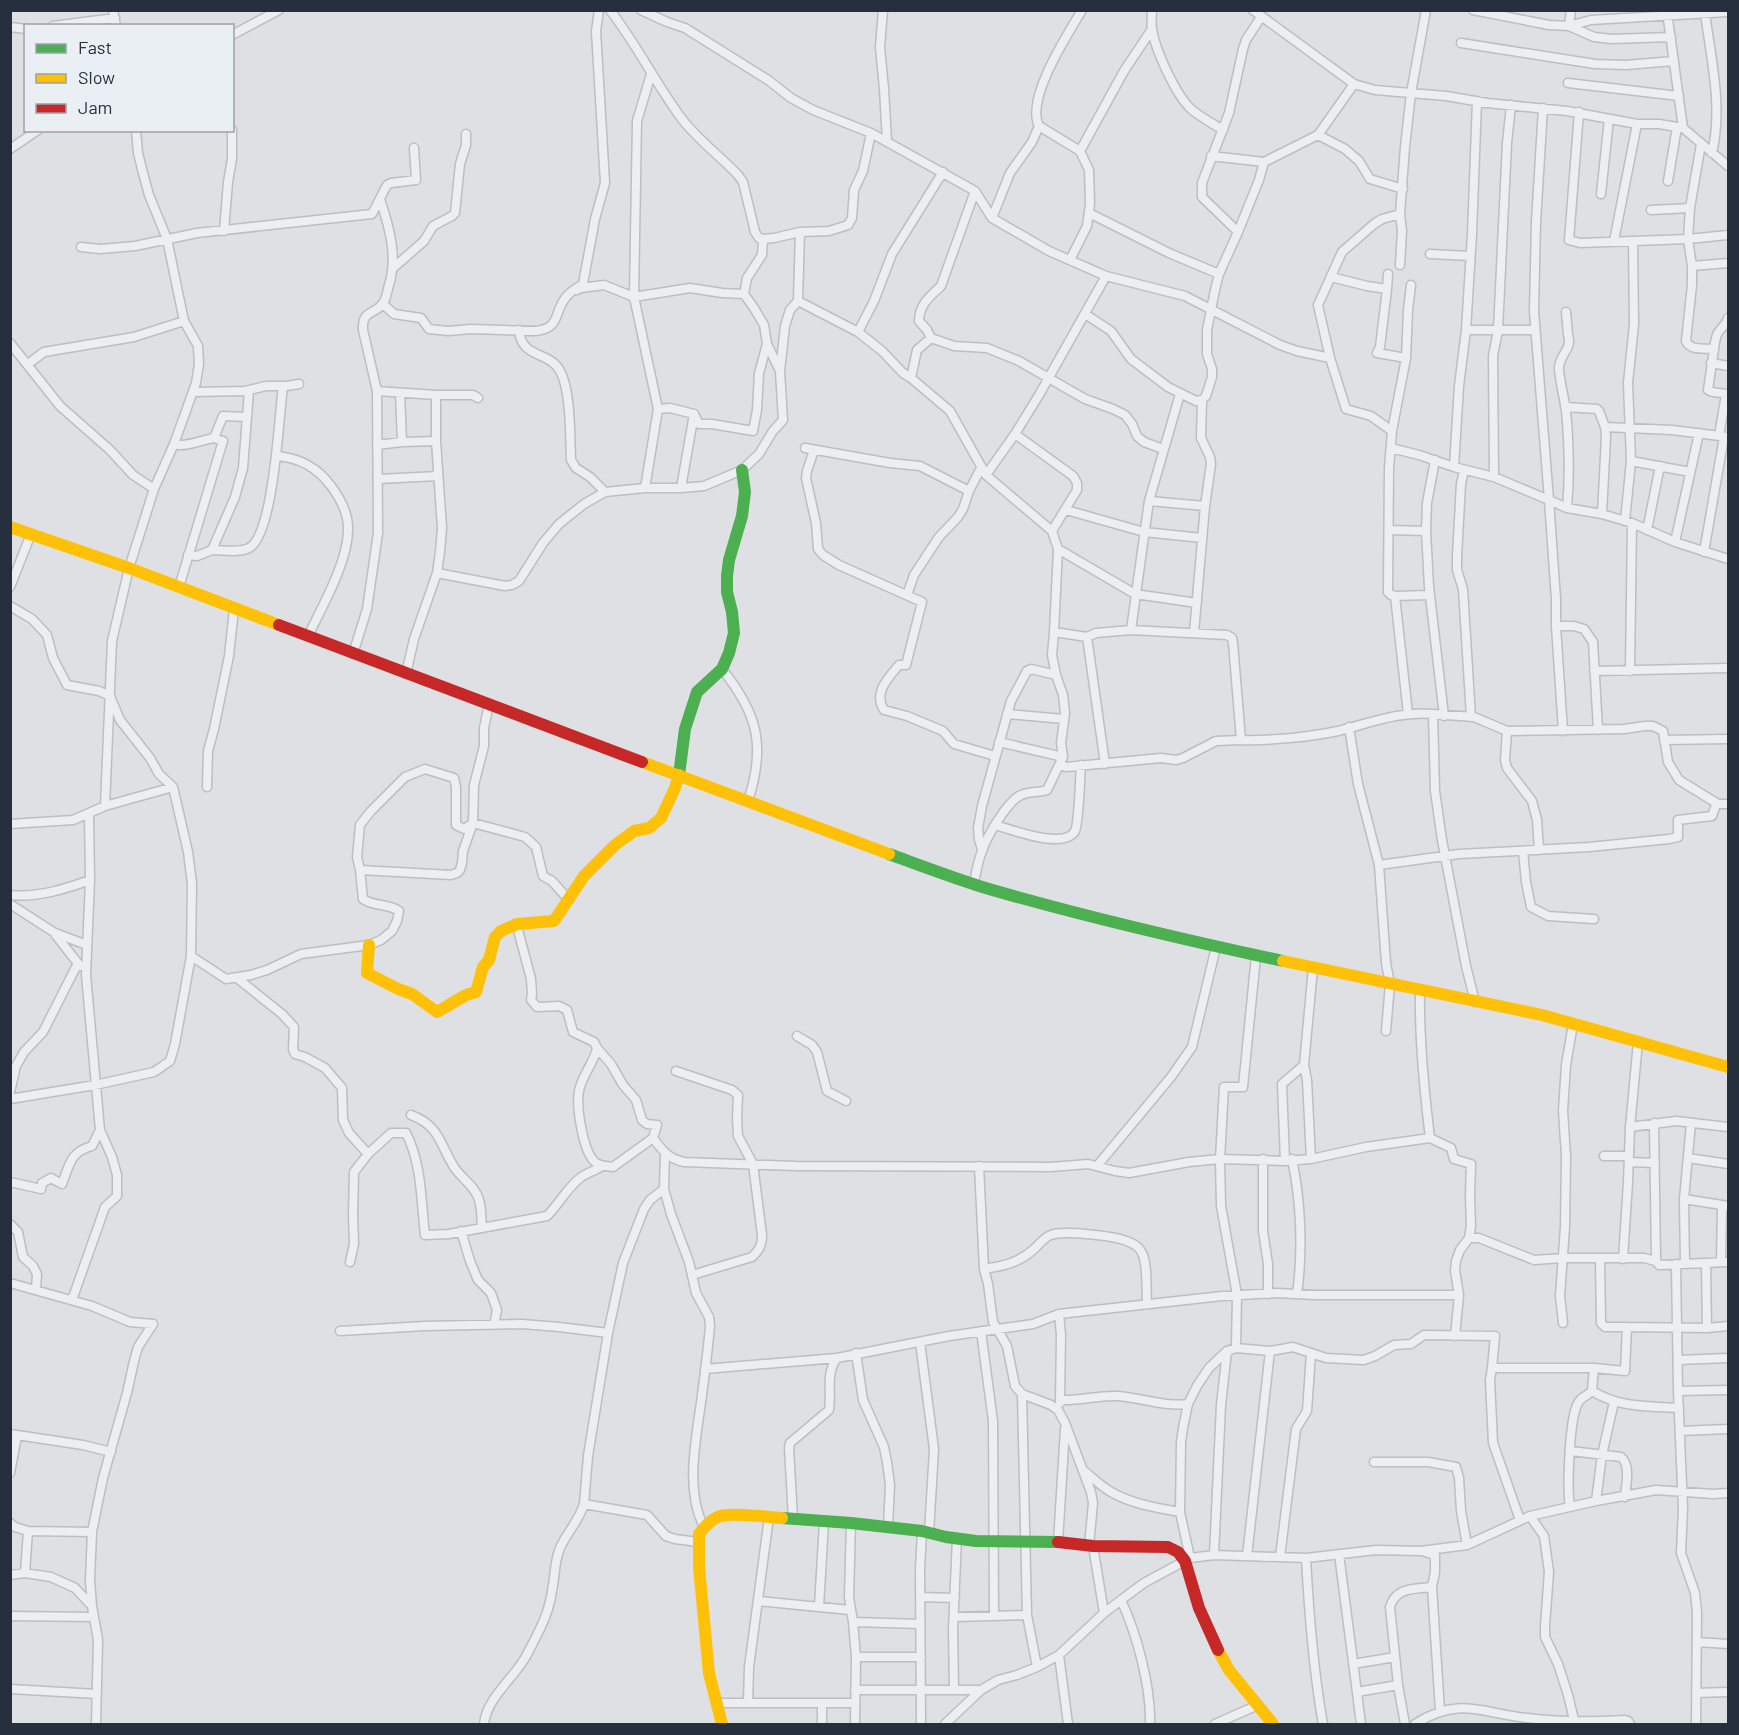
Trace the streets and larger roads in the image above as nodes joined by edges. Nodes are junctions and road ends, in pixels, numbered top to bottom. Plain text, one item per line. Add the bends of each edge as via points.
1 (279, 10) edge
2 (599, 10) edge
3 (610, 10) edge
4 (641, 10) edge
5 (884, 10) edge
6 (1082, 10) edge
7 (1152, 10) edge
8 (1252, 10) edge
9 (1426, 10) edge
10 (1473, 10) edge
11 (1571, 10) edge
12 (1728, 12) edge
13 (1668, 13) edge
14 (1705, 13) junction
15 (1261, 16) junction
16 (115, 18) edge
17 (68, 24) edge
18 (1569, 26) junction
19 (1152, 29) junction
20 (234, 34) edge
21 (1671, 37) junction
22 (1461, 43) dead end
23 (1674, 61) junction
24 (651, 74) junction
25 (1354, 84) junction
26 (1568, 84) dead end
27 (1411, 93) junction
28 (1679, 96) junction
29 (1477, 101) junction
30 (1511, 105) junction
31 (1543, 108) junction
32 (1579, 112) junction
33 (1609, 118) junction
34 (1637, 124) junction
35 (1039, 126) junction
36 (1680, 127) junction
37 (1223, 130) junction
38 (35, 132) edge
39 (136, 132) edge
40 (232, 132) edge
41 (871, 133) junction
42 (466, 134) dead end
43 (1318, 135) junction
44 (887, 141) junction
45 (1701, 144) junction
46 (414, 148) dead end
47 (10, 150) edge
48 (1080, 151) junction
49 (1712, 153) junction
50 (1211, 156) junction
51 (1264, 162) junction
52 (1728, 166) edge
53 (943, 172) junction
54 (1668, 181) dead end
55 (1403, 189) junction
56 (975, 191) junction
57 (1601, 194) dead end
58 (380, 198) junction
59 (1690, 208) junction
60 (1651, 210) dead end
61 (1089, 213) junction
62 (1400, 214) junction
63 (992, 218) junction
64 (224, 231) junction
65 (800, 232) junction
66 (1238, 232) junction
67 (1728, 235) edge
68 (167, 239) junction
69 (763, 239) junction
70 (1688, 239) junction
71 (1614, 241) junction
72 (1633, 241) junction
73 (81, 247) dead end
74 (1430, 254) dead end
75 (1470, 256) junction
76 (1070, 260) junction
77 (1728, 263) edge
78 (1400, 265) dead end
79 (1692, 266) junction
80 (392, 269) junction
81 (1219, 274) junction
82 (1388, 274) dead end
83 (1106, 276) junction
84 (1331, 277) junction
85 (1411, 285) dead end
86 (1387, 289) junction
87 (744, 294) junction
88 (566, 297) junction
89 (634, 297) junction
90 (798, 301) junction
91 (383, 304) junction
92 (1211, 308) junction
93 (1566, 312) dead end
94 (1085, 314) junction
95 (184, 321) junction
96 (1727, 324) edge
97 (519, 330) junction
98 (1467, 330) junction
99 (1498, 330) junction
100 (1535, 330) junction
101 (858, 332) junction
102 (931, 338) junction
103 (10, 343) edge
104 (768, 344) junction
105 (1714, 349) junction
106 (1330, 358) junction
107 (1406, 358) junction
108 (1712, 363) junction
109 (28, 364) junction
110 (1728, 366) edge
111 (780, 371) junction
112 (911, 378) junction
113 (1049, 378) junction
114 (299, 384) dead end
115 (283, 386) junction
116 (249, 391) junction
117 (377, 391) junction
118 (193, 392) junction
119 (400, 393) junction
120 (1180, 394) junction
121 (436, 395) junction
122 (478, 398) dead end
123 (1202, 400) junction
124 (1565, 407) junction
125 (658, 409) junction
126 (694, 414) junction
127 (248, 417) junction
128 (1605, 427) junction
129 (1631, 428) junction
130 (1392, 431) junction
131 (1699, 433) junction
132 (1015, 434) junction
133 (1724, 437) edge
134 (214, 438) junction
135 (436, 441) junction
136 (402, 442) junction
137 (174, 444) junction
138 (377, 445) junction
139 (1391, 448) junction
140 (1163, 449) junction
141 (277, 456) junction
142 (1435, 459) junction
143 (1631, 461) junction
144 (1660, 466) junction
145 (1454, 467) junction
146 (742, 470) junction
147 (1464, 470) junction
148 (983, 472) junction
149 (1690, 472) junction
150 (438, 476) junction
151 (1494, 477) junction
152 (378, 479) junction
153 (645, 488) junction
154 (681, 488) junction
155 (154, 489) junction
156 (969, 490) junction
157 (604, 492) junction
158 (1549, 500) junction
159 (1149, 501) junction
160 (1205, 506) junction
161 (1568, 508) junction
162 (1066, 510) junction
163 (1602, 514) junction
164 (1628, 522) junction
165 (10, 527) edge
166 (1389, 530) junction
167 (1052, 531) junction
168 (1426, 531) junction
169 (1647, 531) junction
170 (1144, 532) junction
171 (31, 534) junction
172 (1202, 538) junction
173 (1675, 542) junction
174 (1058, 549) junction
175 (212, 550) junction
176 (1704, 552) junction
177 (1728, 554) edge
178 (188, 555) junction
179 (1728, 559) edge
180 (129, 568) junction
181 (437, 573) junction
182 (10, 586) edge
183 (179, 587) junction
184 (1135, 594) junction
185 (907, 595) junction
186 (1431, 595) junction
187 (1395, 596) junction
188 (1197, 603) junction
189 (10, 606) edge
190 (234, 609) junction
191 (1556, 626) junction
192 (1131, 630) junction
193 (1054, 632) junction
194 (1194, 633) junction
195 (308, 636) junction
196 (1087, 637) junction
197 (353, 654) junction
198 (722, 669) junction
199 (1728, 669) edge
200 (1630, 670) junction
201 (1594, 671) junction
202 (406, 674) junction
203 (1056, 675) junction
204 (110, 696) junction
205 (489, 704) junction
206 (1007, 714) junction
207 (1408, 714) junction
208 (1433, 714) junction
209 (1444, 716) junction
210 (1471, 717) junction
211 (1064, 719) junction
212 (1349, 727) junction
213 (1598, 730) junction
214 (1507, 731) junction
215 (1563, 731) junction
216 (1728, 739) edge
217 (1241, 740) junction
218 (1664, 740) junction
219 (999, 741) junction
220 (995, 756) junction
221 (1061, 761) junction
222 (1105, 764) junction
223 (1081, 765) junction
224 (679, 775) junction
225 (173, 787) junction
226 (207, 787) dead end
227 (748, 801) junction
228 (1718, 804) junction
229 (1728, 804) edge
230 (105, 806) junction
231 (89, 814) junction
232 (472, 823) junction
233 (10, 824) edge
234 (995, 825) junction
235 (982, 849) junction
236 (1539, 850) junction
237 (1523, 851) junction
238 (1445, 855) junction
239 (1379, 865) junction
240 (360, 870) junction
241 (90, 880) junction
242 (974, 883) junction
243 (10, 895) edge
244 (569, 900) junction
245 (10, 903) edge
246 (1594, 919) dead end
247 (515, 924) junction
248 (55, 933) junction
249 (87, 945) junction
250 (369, 945) junction
251 (1216, 947) junction
252 (192, 956) junction
253 (1256, 956) junction
254 (78, 963) junction
255 (1313, 968) junction
256 (86, 975) junction
257 (237, 978) junction
258 (1390, 984) junction
259 (1420, 991) junction
260 (1475, 1002) junction
261 (1573, 1024) junction
262 (1386, 1031) dead end
263 (797, 1036) dead end
264 (1638, 1042) junction
265 (597, 1048) junction
266 (1304, 1065) junction
267 (1728, 1067) edge
268 (676, 1071) dead end
269 (95, 1085) junction
270 (10, 1092) edge
271 (10, 1099) edge
272 (846, 1101) dead end
273 (411, 1115) dead end
274 (1654, 1123) junction
275 (1691, 1123) junction
276 (1630, 1127) junction
277 (1728, 1127) edge
278 (100, 1130) junction
279 (653, 1138) junction
280 (1430, 1138) junction
281 (665, 1153) junction
282 (368, 1154) junction
283 (1604, 1156) dead end
284 (1688, 1158) junction
285 (1220, 1159) junction
286 (1263, 1159) junction
287 (1311, 1159) junction
288 (1629, 1159) junction
289 (1289, 1160) junction
290 (1655, 1162) junction
291 (753, 1164) junction
292 (1728, 1164) edge
293 (602, 1166) junction
294 (979, 1166) junction
295 (1097, 1166) junction
296 (10, 1182) edge
297 (664, 1190) junction
298 (1684, 1199) junction
299 (1725, 1206) edge
300 (10, 1224) edge
301 (482, 1228) junction
302 (461, 1232) junction
303 (1469, 1238) junction
304 (1563, 1258) junction
305 (1600, 1258) junction
306 (1623, 1259) junction
307 (1656, 1261) junction
308 (350, 1262) dead end
309 (1725, 1262) edge
310 (1706, 1263) junction
311 (1681, 1264) junction
312 (984, 1269) junction
313 (692, 1275) junction
314 (10, 1283) edge
315 (36, 1289) junction
316 (1268, 1294) junction
317 (1297, 1294) junction
318 (1237, 1295) junction
319 (1460, 1295) junction
320 (72, 1300) junction
321 (1147, 1304) junction
322 (1059, 1314) junction
323 (1563, 1323) dead end
324 (494, 1325) junction
325 (1728, 1326) edge
326 (1627, 1327) junction
327 (1677, 1328) junction
328 (1707, 1328) junction
329 (996, 1329) junction
330 (340, 1331) dead end
331 (981, 1331) junction
332 (608, 1333) junction
333 (1455, 1336) junction
334 (920, 1342) junction
335 (1232, 1350) junction
336 (1270, 1352) junction
337 (856, 1353) junction
338 (1311, 1354) junction
339 (837, 1358) junction
340 (1728, 1359) edge
341 (1678, 1360) junction
342 (1492, 1368) junction
343 (1594, 1368) junction
344 (705, 1369) junction
345 (1728, 1390) edge
346 (1592, 1391) junction
347 (1678, 1391) junction
348 (1022, 1394) junction
349 (1061, 1400) junction
350 (1614, 1402) junction
351 (1188, 1404) junction
352 (1679, 1408) junction
353 (1058, 1410) junction
354 (1065, 1423) junction
355 (1728, 1429) edge
356 (1680, 1431) junction
357 (14, 1435) edge
358 (1571, 1451) junction
359 (111, 1452) junction
360 (1602, 1455) junction
361 (1374, 1462) dead end
362 (1082, 1469) junction
363 (10, 1473) edge
364 (1683, 1492) junction
365 (1728, 1492) edge
366 (1625, 1497) junction
367 (1596, 1502) junction
368 (584, 1504) junction
369 (1570, 1507) junction
370 (1180, 1512) junction
371 (769, 1516) junction
372 (1530, 1516) junction
373 (793, 1518) junction
374 (1520, 1520) junction
375 (824, 1522) junction
376 (10, 1523) edge
377 (851, 1523) junction
378 (704, 1527) junction
379 (888, 1527) junction
380 (28, 1531) junction
381 (92, 1532) junction
382 (926, 1532) junction
383 (957, 1538) junction
384 (993, 1541) junction
385 (698, 1542) junction
386 (1026, 1542) junction
387 (1058, 1542) junction
388 (1467, 1545) junction
389 (1091, 1546) junction
390 (1421, 1551) junction
391 (1339, 1554) junction
392 (1214, 1555) junction
393 (1247, 1556) junction
394 (1280, 1557) junction
395 (1306, 1558) junction
396 (1187, 1560) junction
397 (25, 1573) junction
398 (10, 1575) edge
399 (1432, 1587) junction
400 (920, 1597) junction
401 (955, 1598) junction
402 (1121, 1600) junction
403 (758, 1601) junction
404 (92, 1606) junction
405 (819, 1607) junction
406 (850, 1611) junction
407 (1104, 1613) junction
408 (1028, 1615) junction
409 (10, 1616) edge
410 (994, 1616) junction
411 (94, 1617) junction
412 (954, 1617) junction
413 (853, 1622) junction
414 (920, 1624) junction
415 (1696, 1642) junction
416 (1728, 1644) edge
417 (1059, 1655) junction
418 (856, 1657) junction
419 (921, 1657) junction
420 (1395, 1657) junction
421 (1353, 1664) junction
422 (1037, 1666) junction
423 (1398, 1685) junction
424 (10, 1689) edge
425 (855, 1690) junction
426 (921, 1690) junction
427 (954, 1690) junction
428 (981, 1690) junction
429 (1357, 1692) junction
430 (1728, 1692) edge
431 (1696, 1693) junction
432 (96, 1694) junction
433 (718, 1703) junction
434 (748, 1703) junction
435 (822, 1703) junction
436 (855, 1704) junction
437 (1258, 1705) junction
438 (1440, 1711) junction
439 (1426, 1721) edge
440 (1525, 1721) edge
441 (1575, 1723) edge
442 (948, 1724) edge
443 (96, 1725) edge
444 (484, 1725) edge
445 (722, 1725) edge
446 (822, 1725) edge
447 (855, 1725) edge
448 (921, 1725) edge
449 (1068, 1725) edge
450 (1150, 1725) edge
451 (1215, 1725) edge
452 (1273, 1725) edge
453 (1323, 1725) edge
454 (1361, 1725) edge
455 (1405, 1725) edge
456 (1415, 1725) edge
457 (1630, 1725) edge
458 (1696, 1725) edge

1 - 20 street
2 - 88 street via 596,31 605,183 583,284
3 - 24 street
4 - 41 street via 686,28 813,110
5 - 44 street via 880,47
6 - 35 street via 1047,72 1035,116
7 - 19 street
8 - 15 street
9 - 27 street
10 - 18 street
11 - 18 street
12 - 14 street
13 - 14 street
13 - 18 street via 1591,20
13 - 21 street
14 - 49 street via 1718,119
15 - 25 street
15 - 37 street via 1246,40
16 - 17 street
18 - 21 street via 1603,38
19 - 37 street via 1157,51 1185,103
19 - 48 street
21 - 23 street
22 - 23 street via 1595,64
23 - 28 street
24 - 69 street via 684,121 738,175 755,232
24 - 89 street via 637,121
25 - 27 street
25 - 43 street
26 - 28 street
27 - 29 street
27 - 55 street
28 - 36 street
29 - 30 street
29 - 75 street
30 - 31 street
30 - 99 street
31 - 32 street
31 - 100 street
32 - 33 street
32 - 71 street via 1569,240
33 - 34 street
33 - 57 street
34 - 36 street
34 - 71 street
35 - 48 street
35 - 63 street via 1010,173
36 - 45 street
36 - 54 street
37 - 50 street
38 - 47 street
39 - 68 street via 142,173
40 - 64 street
41 - 44 street
41 - 65 street via 848,225 829,231
42 - 80 street via 455,213 433,225 424,241
43 - 51 street
43 - 55 street via 1345,149 1359,161 1370,179
44 - 53 street
45 - 49 street
45 - 59 street
46 - 58 street via 416,180 387,185
48 - 61 street via 1089,170
49 - 52 street
50 - 51 street
50 - 66 street via 1202,183 1202,197
51 - 66 street
53 - 56 street
53 - 101 street via 892,254
55 - 62 street
56 - 63 street
56 - 102 street via 941,286 919,311 919,321
58 - 64 street via 372,214
58 - 80 street via 391,233
59 - 60 street
59 - 70 street
61 - 76 street via 1087,226
61 - 81 street
62 - 78 street
62 - 84 street via 1382,219 1349,245
63 - 76 street
64 - 68 street
65 - 69 street
65 - 90 street
66 - 81 street
67 - 70 street
68 - 73 street via 135,246
68 - 95 street
69 - 87 street via 762,255 747,278
70 - 72 street
70 - 79 street
71 - 72 street
72 - 129 street via 1634,324 1628,383
74 - 75 street
75 - 98 street
76 - 83 street
77 - 79 street
79 - 105 street via 1686,341 1691,348
80 - 91 street
81 - 92 street
82 - 86 street
83 - 92 street via 1185,296
83 - 94 street
84 - 86 street
84 - 106 street via 1318,305
85 - 107 street
86 - 107 street via 1377,353
87 - 89 street via 690,288
87 - 104 street via 764,325
88 - 89 street via 581,288 604,285
88 - 97 street via 547,330
89 - 125 street
90 - 101 street
90 - 111 street via 785,326
91 - 97 street via 394,314 421,318 429,329
91 - 117 street via 363,321
92 - 106 street via 1280,345
92 - 123 street via 1207,330 1212,376
93 - 124 street via 1570,338 1559,367
94 - 113 street
94 - 120 street via 1111,332 1131,359
95 - 109 street via 134,337 44,352
95 - 118 street via 198,346
96 - 105 street via 1717,334
97 - 157 street via 528,350 555,364 561,372 567,395 571,460
98 - 99 street
98 - 145 street
99 - 100 street
99 - 151 street via 1493,356
100 - 158 street
101 - 112 street
102 - 112 street via 917,350
102 - 113 street via 954,346 987,348
103 - 109 street
104 - 111 street
104 - 126 street via 759,374 753,431 699,424
105 - 108 street
106 - 130 street via 1346,409 1371,416
107 - 130 street
108 - 110 street
108 - 133 street via 1708,390 1726,394
109 - 155 street via 60,406 133,475
111 - 146 street via 783,420 759,454
112 - 148 street via 950,411
113 - 132 street
113 - 140 street via 1084,399 1125,415 1137,436
114 - 115 street
115 - 116 street
115 - 141 street
116 - 118 street
116 - 127 street
117 - 119 street
117 - 138 street
118 - 137 street
119 - 121 street
119 - 136 street
120 - 123 street
120 - 140 street
121 - 122 street
121 - 135 street
123 - 160 street via 1201,438 1211,464
124 - 128 street via 1597,409
124 - 161 street via 1570,452
125 - 126 street
125 - 153 street
126 - 154 street
127 - 134 street via 223,416
127 - 175 street via 243,468
128 - 129 street
128 - 163 street
129 - 131 street
129 - 143 street
130 - 139 street
131 - 133 street
131 - 149 street
132 - 148 street
132 - 162 street via 1073,476 1077,490
133 - 176 street
134 - 137 street via 185,446
134 - 178 street via 223,441
135 - 136 street
135 - 150 street
136 - 138 street
137 - 155 street
138 - 152 street
139 - 142 street
139 - 166 street
140 - 159 street
141 - 175 street via 267,512 254,543 240,550
141 - 195 street via 292,457 314,467 341,500 348,527 339,569
142 - 145 street
142 - 168 street
143 - 144 street
143 - 164 street
144 - 149 street
144 - 169 street
145 - 147 street
146 - 154 street via 704,486
146 - 198 street via 742,516 727,576 734,633
147 - 151 street
147 - 210 street via 1457,570 1463,589
148 - 156 street
148 - 167 street
149 - 173 street
150 - 152 street
150 - 181 street via 442,528
151 - 158 street
152 - 197 street via 374,569
153 - 154 street
153 - 157 street
155 - 180 street
156 - 185 street via 963,509 914,575
156 - 185 street via 920,466 810,449 807,478 818,549 838,565
157 - 181 street via 559,524 519,581 512,585
158 - 161 street
158 - 191 street
159 - 160 street
159 - 170 street
160 - 172 street
161 - 163 street
162 - 167 street
162 - 170 street
163 - 164 street
164 - 169 street
164 - 200 street
165 - 171 street
166 - 168 street
166 - 187 street via 1388,592
167 - 174 street
168 - 186 street
169 - 173 street
170 - 172 street
170 - 184 street
171 - 180 street
171 - 182 street
172 - 188 street
173 - 176 street
174 - 184 street
174 - 193 street
175 - 178 street
176 - 179 street
177 - 179 street
178 - 183 street
180 - 183 street
180 - 204 street via 112,641
181 - 202 street
183 - 190 street
184 - 188 street
184 - 192 street
185 - 220 street via 922,602 906,665 899,665 889,678 879,702 884,710 943,731 954,744
186 - 187 street
186 - 209 street
187 - 207 street
188 - 194 street
189 - 204 street via 32,619 47,635 67,685
190 - 195 street
190 - 226 street via 229,656 208,751
191 - 201 street via 1574,626 1589,634
191 - 215 street
192 - 194 street
192 - 196 street
193 - 196 street
193 - 203 street via 1052,655
194 - 217 street via 1232,638
195 - 197 street
196 - 222 street
197 - 202 street
198 - 224 street via 697,692 685,729
198 - 227 street via 739,692 755,727 757,765
199 - 200 street
200 - 201 street
201 - 213 street
202 - 205 street
203 - 206 street via 1027,671
203 - 211 street via 1064,695
204 - 225 street via 120,720
204 - 230 street
205 - 224 street
205 - 232 street via 474,785
206 - 211 street
206 - 219 street
207 - 208 street
207 - 212 street
208 - 209 street
208 - 238 street via 1436,791
209 - 210 street
210 - 214 street
211 - 221 street
212 - 217 street
212 - 239 street via 1358,784
213 - 215 street
213 - 218 street via 1653,726 1663,732
214 - 215 street
214 - 236 street via 1507,768 1532,801
216 - 218 street
217 - 222 street via 1216,741 1176,760
218 - 228 street via 1668,762 1679,780
219 - 220 street
219 - 221 street
220 - 235 street via 978,828
221 - 223 street via 1066,766
221 - 234 street via 1047,790 1018,796
222 - 223 street
223 - 234 street via 1076,829 1067,838 1055,840
224 - 227 street
224 - 244 street via 661,818 615,845 584,876
225 - 230 street
225 - 252 street via 188,852
227 - 242 street
228 - 229 street
228 - 236 street via 1712,816 1678,820 1678,837 1669,840
230 - 231 street
231 - 233 street via 73,820
231 - 241 street
232 - 240 street via 457,873
232 - 240 street via 464,829 456,825 454,778 425,769 405,777 360,825
232 - 244 street via 525,837 536,847 543,876
234 - 235 street
235 - 242 street
236 - 237 street
237 - 238 street
237 - 246 street via 1531,907 1548,916
238 - 239 street
238 - 260 street
239 - 258 street
240 - 250 street via 363,899 399,911 392,931
241 - 243 street via 50,892
241 - 249 street
242 - 251 street
244 - 247 street via 554,921
245 - 248 street
247 - 250 street via 502,929 494,938 492,955 483,967 476,992 437,1012 412,994 367,973
247 - 265 street via 531,979 531,1000 537,1007 559,1006 567,1010 573,1032 588,1037
248 - 249 street
248 - 254 street
249 - 256 street
250 - 257 street via 301,954 267,970
251 - 253 street
251 - 295 street via 1192,1047 1172,1077
252 - 257 street via 226,979
252 - 269 street via 170,1061 154,1072
253 - 255 street
253 - 285 street via 1243,1087 1224,1087
254 - 256 street
254 - 270 street via 43,1032 16,1066
255 - 258 street
255 - 266 street
256 - 269 street
257 - 282 street via 294,1027 295,1054 325,1068 342,1088 343,1120
258 - 259 street
258 - 262 street
259 - 260 street
259 - 280 street via 1419,1027
260 - 261 street
261 - 264 street
261 - 304 street via 1563,1111
263 - 272 street via 817,1052 826,1091
264 - 267 street
264 - 276 street
265 - 279 street via 636,1100 642,1120 657,1125
265 - 293 street via 578,1102 587,1147 593,1161
266 - 287 street
266 - 289 street via 1282,1084
268 - 291 street via 738,1095 738,1136
269 - 271 street
269 - 278 street
273 - 301 street via 439,1136 454,1168 479,1198
274 - 275 street
274 - 276 street
274 - 290 street
275 - 277 street
275 - 284 street
276 - 288 street
278 - 296 street via 92,1146 73,1155 62,1184 51,1179 42,1183 40,1189
278 - 320 street via 115,1166 117,1196 105,1207
279 - 281 street
279 - 293 street via 613,1167
280 - 287 street
280 - 303 street via 1451,1148 1454,1159 1472,1164
281 - 291 street via 684,1161
281 - 297 street
282 - 302 street via 391,1133 406,1133 417,1166 425,1235
282 - 308 street via 354,1172 354,1244
283 - 288 street
284 - 292 street
284 - 298 street
285 - 286 street
285 - 295 street via 1129,1173
285 - 318 street via 1221,1206
286 - 289 street
286 - 316 street
287 - 289 street
288 - 290 street
288 - 306 street
289 - 317 street via 1298,1185
290 - 307 street
291 - 294 street
291 - 313 street via 762,1235 760,1250 752,1257
293 - 301 street via 581,1177 548,1216
294 - 295 street
294 - 312 street
297 - 313 street
297 - 332 street via 644,1209 623,1263
298 - 299 street
298 - 311 street
299 - 309 street
300 - 315 street via 18,1232 23,1257 37,1274
301 - 302 street
302 - 324 street via 478,1280 491,1293 497,1310
303 - 304 street via 1479,1238 1534,1260
303 - 319 street via 1456,1261
304 - 305 street
304 - 323 street
305 - 306 street
305 - 326 street via 1601,1323 1605,1327
306 - 307 street
307 - 311 street via 1659,1265
309 - 310 street
310 - 311 street
310 - 328 street
311 - 327 street
312 - 321 street via 1009,1265 1042,1240 1060,1233 1127,1241 1139,1248 1145,1258
312 - 329 street
313 - 344 street via 710,1322
314 - 315 street
315 - 320 street
316 - 317 street
316 - 318 street
317 - 319 street
318 - 321 street
318 - 335 street
319 - 333 street
320 - 359 street via 130,1322 153,1324 138,1347
321 - 322 street
322 - 329 street via 1032,1324
322 - 349 street
324 - 330 street
324 - 332 street
325 - 328 street
326 - 327 street
326 - 343 street via 1625,1371
327 - 328 street
327 - 341 street
329 - 331 street
329 - 348 street via 1007,1347 1015,1386
331 - 334 street
331 - 384 street via 993,1421
332 - 368 street
333 - 338 street via 1424,1335 1411,1344 1394,1346 1364,1360
333 - 342 street via 1495,1336
334 - 337 street
334 - 382 street via 934,1449
335 - 336 street
335 - 351 street via 1209,1368
335 - 392 street via 1221,1406
336 - 338 street via 1293,1347
336 - 393 street
337 - 339 street
337 - 379 street via 863,1400 887,1462
338 - 394 street via 1307,1411 1296,1429
339 - 344 street
339 - 373 street via 829,1379 829,1410 790,1443
340 - 341 street
341 - 347 street
342 - 343 street
342 - 374 street via 1493,1443
343 - 346 street
344 - 378 street via 694,1466 694,1494
345 - 347 street
346 - 350 street
346 - 358 street via 1578,1402
347 - 352 street
348 - 353 street
348 - 386 street
349 - 351 street via 1115,1396 1167,1405
349 - 353 street
350 - 352 street
350 - 360 street
351 - 370 street via 1181,1442
352 - 356 street
353 - 354 street
354 - 362 street
354 - 387 street
355 - 356 street
356 - 364 street
357 - 359 street
357 - 363 street
358 - 360 street
358 - 369 street
359 - 381 street
360 - 366 street via 1625,1460
360 - 367 street
361 - 388 street via 1428,1462 1456,1467
362 - 370 street via 1121,1496
362 - 389 street via 1093,1503
364 - 365 street
364 - 366 street via 1656,1490
364 - 415 street via 1681,1553 1695,1593
366 - 367 street
367 - 369 street
368 - 385 street via 647,1515 666,1536
368 - 444 street via 560,1549 549,1607 541,1626 525,1658 491,1703
369 - 372 street
370 - 396 street
371 - 373 street
371 - 378 street via 720,1516
371 - 403 street
372 - 374 street
372 - 441 street via 1544,1536 1549,1572 1545,1636 1558,1664
373 - 375 street
374 - 388 street
375 - 377 street
375 - 405 street
376 - 380 street
377 - 379 street
377 - 406 street
378 - 385 street
379 - 382 street
380 - 381 street
380 - 397 street
381 - 404 street
382 - 383 street
382 - 400 street
383 - 384 street
383 - 401 street
384 - 386 street
384 - 410 street
385 - 433 street via 709,1673
386 - 387 street
386 - 408 street
387 - 389 street
388 - 390 street
389 - 396 street via 1168,1547
389 - 407 street
390 - 391 street
390 - 399 street via 1435,1555
391 - 395 street
391 - 421 street
392 - 393 street
392 - 396 street
393 - 394 street
394 - 395 street
395 - 453 street via 1315,1683
396 - 402 street
396 - 437 street via 1198,1608 1213,1641 1229,1670
397 - 398 street
397 - 404 street via 67,1583
399 - 420 street via 1411,1589 1392,1600
399 - 438 street
400 - 401 street
400 - 414 street
401 - 412 street
402 - 407 street
402 - 450 street via 1143,1672
403 - 405 street
403 - 434 street via 748,1667
404 - 411 street
405 - 406 street
406 - 413 street
407 - 417 street
408 - 410 street
408 - 422 street
409 - 411 street
410 - 412 street
411 - 432 street via 98,1640
412 - 427 street
413 - 414 street
413 - 418 street
414 - 419 street
415 - 416 street
415 - 431 street
417 - 422 street
417 - 449 street
418 - 419 street
418 - 425 street
419 - 426 street
420 - 421 street
420 - 423 street
421 - 429 street
422 - 428 street
423 - 429 street
423 - 455 street
424 - 432 street
425 - 426 street
425 - 436 street
426 - 427 street
426 - 448 street
427 - 428 street
428 - 442 street
429 - 454 street
430 - 431 street
431 - 458 street
432 - 443 street
433 - 434 street
433 - 445 street
434 - 435 street
435 - 436 street
435 - 446 street
436 - 447 street
437 - 451 street
437 - 452 street
438 - 439 street
438 - 440 street via 1471,1708
439 - 456 street
440 - 441 street
441 - 457 street via 1625,1720

